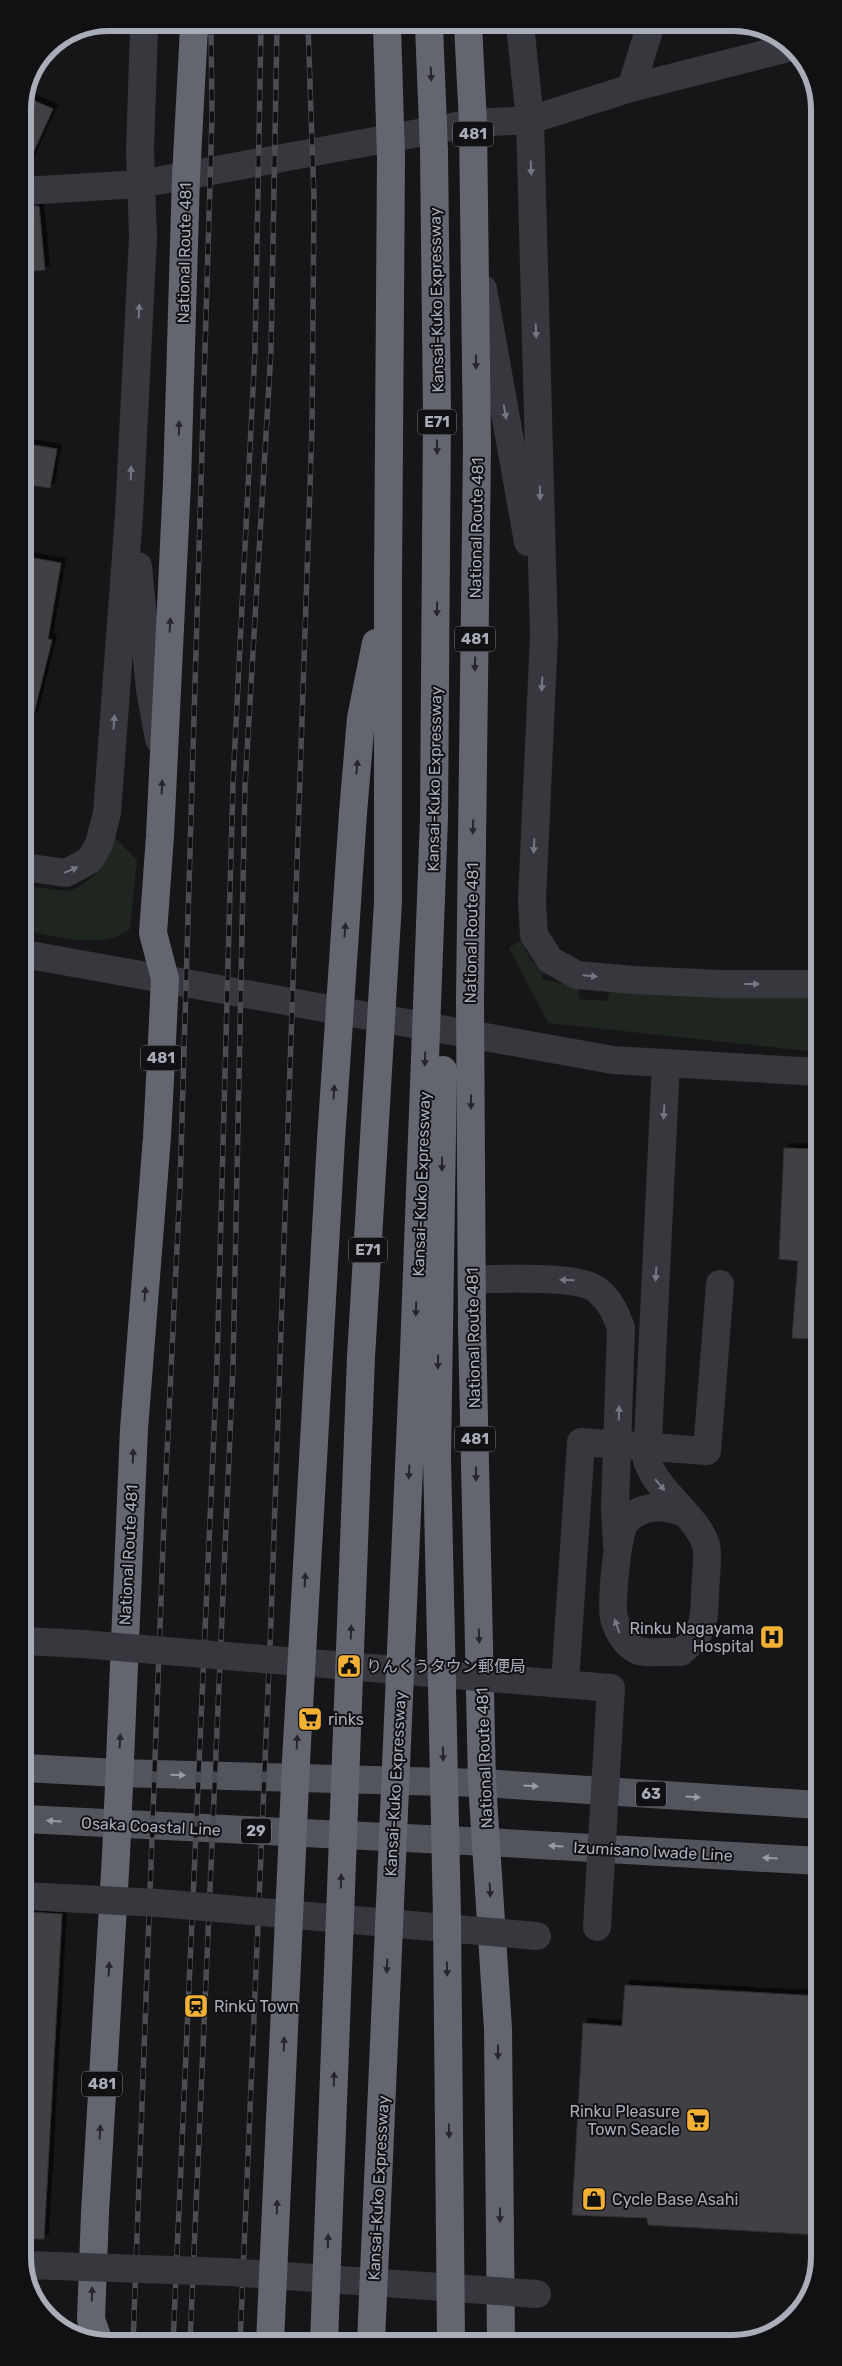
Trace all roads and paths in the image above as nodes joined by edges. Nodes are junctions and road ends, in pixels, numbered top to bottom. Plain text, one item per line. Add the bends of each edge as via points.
1 (144, 31) edge
2 (194, 31) edge
3 (387, 31) edge
4 (429, 31) edge
5 (468, 31) edge
6 (521, 31) edge
7 (649, 31) edge
8 (782, 50) edge
9 (631, 88) junction
10 (530, 120) junction
11 (473, 124) junction
12 (186, 177) junction
13 (140, 184) junction
14 (31, 191) edge
15 (475, 243) junction
16 (129, 515) junction
17 (388, 582) junction
18 (544, 635) junction
19 (163, 760) junction
20 (434, 818) junction
21 (31, 868) edge
22 (31, 955) edge
23 (165, 979) junction
24 (811, 984) edge
25 (471, 1035) junction
26 (666, 1063) junction
27 (811, 1072) edge
28 (472, 1279) junction
29 (720, 1284) dead end
30 (684, 1513) junction
31 (617, 1549) junction
32 (31, 1641) edge
33 (565, 1682) junction
34 (31, 1768) edge
35 (118, 1773) junction
36 (482, 1783) junction
37 (811, 1804) edge
38 (31, 1819) edge
39 (116, 1825) junction
40 (487, 1842) junction
41 (811, 1861) edge
42 (31, 1896) edge
43 (597, 1926) dead end
44 (537, 1936) dead end
45 (32, 2265) edge
46 (537, 2294) dead end
47 (96, 2333) edge
48 (270, 2335) edge
49 (324, 2335) edge
50 (371, 2335) edge
51 (451, 2335) edge
52 (501, 2335) edge

1 - 13 street
2 - 12 highway, National Route 481 / 481
3 - 17 highway, E71, bridge via 391,158
4 -> 20 highway, Kansai-Kuko Expressway / E71, bridge via 437,415
5 - 11 highway, National Route 481 / 481
6 - 10 street
7 - 9 street
8 - 9 street
9 - 10 street
10 - 11 street
10 -> 18 street
11 - 12 street
11 - 15 highway, National Route 481 / 481
12 - 13 street
19 -> 12 highway, National Route 481 / 481 via 177,482
13 - 14 street
16 -> 13 street via 143,237
15 -> 18 street
15 -> 25 highway, National Route 481 / 481 via 477,447
16 - 19 street via 136,544 150,690
21 -> 16 street via 66,874 90,860 99,844 107,813
48 -> 17 highway, bridge via 310,1489 352,813 361,718
49 -> 17 highway, E71, bridge via 361,1357 388,902
18 -> 24 street via 532,901 534,934 550,960 577,975 693,982
23 -> 19 highway, National Route 481 / 481 via 153,933
20 -> 50 highway, Kansai-Kuko Expressway / E71, bridge
20 -> 51 highway, bridge via 445,1003 437,1458 447,1917
22 - 23 street
23 - 25 street
35 -> 23 highway, National Route 481 / 481 via 134,1429 157,1137
25 - 26 street via 613,1060
25 -> 28 highway, National Route 481 / 481
26 - 27 street
26 -> 30 street via 647,1461 652,1476
31 -> 28 street via 614,1508 621,1328 612,1305 595,1288 575,1280
28 -> 36 highway, National Route 481 / 481
29 - 33 street, bridge via 707,1451 581,1442
30 - 31 street via 657,1506 638,1513 624,1524
30 -> 31 street via 706,1546 704,1621 696,1639 681,1652 638,1651 621,1637 614,1617
32 - 33 street, bridge
33 - 43 street, bridge via 611,1688
34 - 35 main road
35 -> 36 main road
35 - 39 highway, National Route 481 / 481
36 -> 37 main road, 63
36 - 40 highway, National Route 481 / 481
39 -> 38 main road, Osaka Coastal Line / 29
39 - 40 main road, Osaka Coastal Line / 29
47 -> 39 highway, 481 via 91,2319
41 -> 40 main road, Izumisano Iwade Line
40 -> 52 highway, 481 via 498,2029
42 - 44 street, bridge via 158,1903
45 - 46 street, bridge via 229,2272

